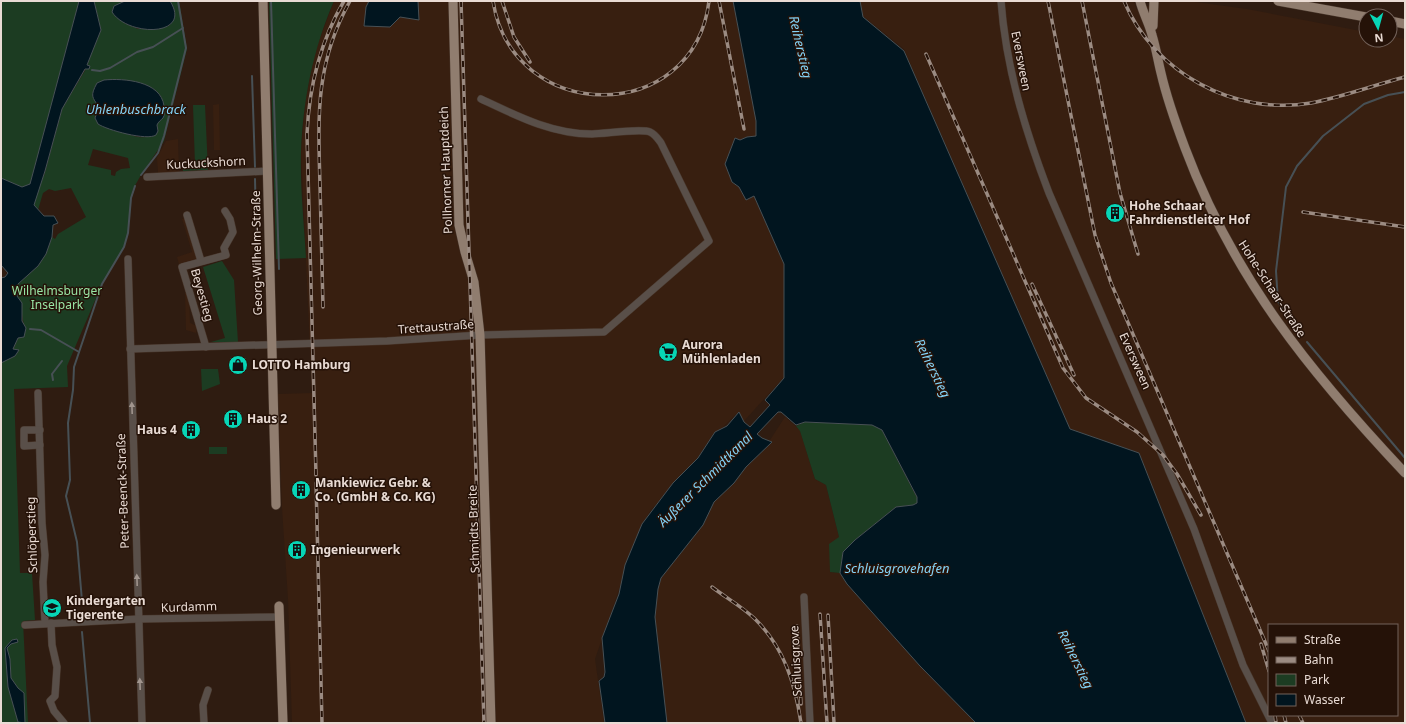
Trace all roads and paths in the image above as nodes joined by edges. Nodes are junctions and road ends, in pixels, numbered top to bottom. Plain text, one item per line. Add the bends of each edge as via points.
1 (263, 1) edge
2 (453, 1) edge
3 (1001, 1) edge
4 (1140, 1) edge
5 (1146, 1) edge
6 (1154, 1) edge
7 (1278, 1) edge
8 (1358, 16) edge
9 (1148, 19) junction
10 (1153, 36) junction
11 (481, 99) dead end
12 (267, 171) junction
13 (147, 177) dead end
14 (225, 211) dead end
15 (187, 216) dead end
16 (128, 259) dead end
17 (201, 261) junction
18 (480, 335) junction
19 (272, 345) junction
20 (206, 347) junction
21 (130, 350) junction
22 (38, 393) dead end
23 (40, 430) junction
24 (40, 445) junction
25 (1405, 474) edge
26 (276, 505) dead end
27 (804, 597) dead end
28 (279, 606) dead end
29 (280, 617) junction
30 (138, 619) junction
31 (48, 623) junction
32 (25, 624) dead end
33 (208, 690) dead end
34 (1268, 715) edge
35 (64, 723) edge
36 (142, 723) edge
37 (204, 723) edge
38 (283, 723) edge
39 (491, 723) edge
40 (810, 723) edge

1 - 12 main road, Georg-Wilhelm-Straße
2 - 18 main road, Pollhorner Hauptdeich via 459,225 464,252 474,282
3 - 34 street, Eversween via 1014,90 1034,154 1191,522 1243,665
4 - 9 main road, Hohe-Schaar-Straße
5 - 9 main road, Hohe-Schaar-Straße
6 - 10 main road
7 - 8 main road
9 - 10 main road, Hohe-Schaar-Straße
10 - 25 main road, Hohe-Schaar-Straße via 1161,75 1183,143 1232,251 1303,358
11 - 18 street, Trettaustraße via 529,122 556,130 590,134 644,131 652,133 661,143 709,241 604,332
12 - 13 street, Kuckuckshorn
12 - 19 main road, Georg-Wilhelm-Straße
14 - 17 street, Beyestieg via 233,232 224,248 226,255
15 - 17 street, Beyestieg
16 - 21 street, Peter-Beenck-Straße
17 - 20 street, Beyestieg via 182,267
18 - 19 street, Trettaustraße
18 - 39 main road, Schmidts Breite
19 - 20 street, Trettaustraße
19 - 26 main road, Georg-Wilhelm-Straße
20 - 21 street, Trettaustraße
30 -> 21 street, Peter-Beenck-Straße
22 - 23 street, Schlöperstieg
23 - 24 street, Schlöperstieg
23 - 24 street via 24,430 24,446
24 - 31 street, Schlöperstieg
27 - 40 street, Schluisgrove
28 - 29 main road
29 - 30 street, Kurdamm
29 - 38 main road
30 - 31 street, Kurdamm
36 -> 30 street, Peter-Beenck-Straße
31 - 32 street, Kurdamm
31 - 35 street via 57,667 55,696 50,701
33 - 37 street via 203,705

